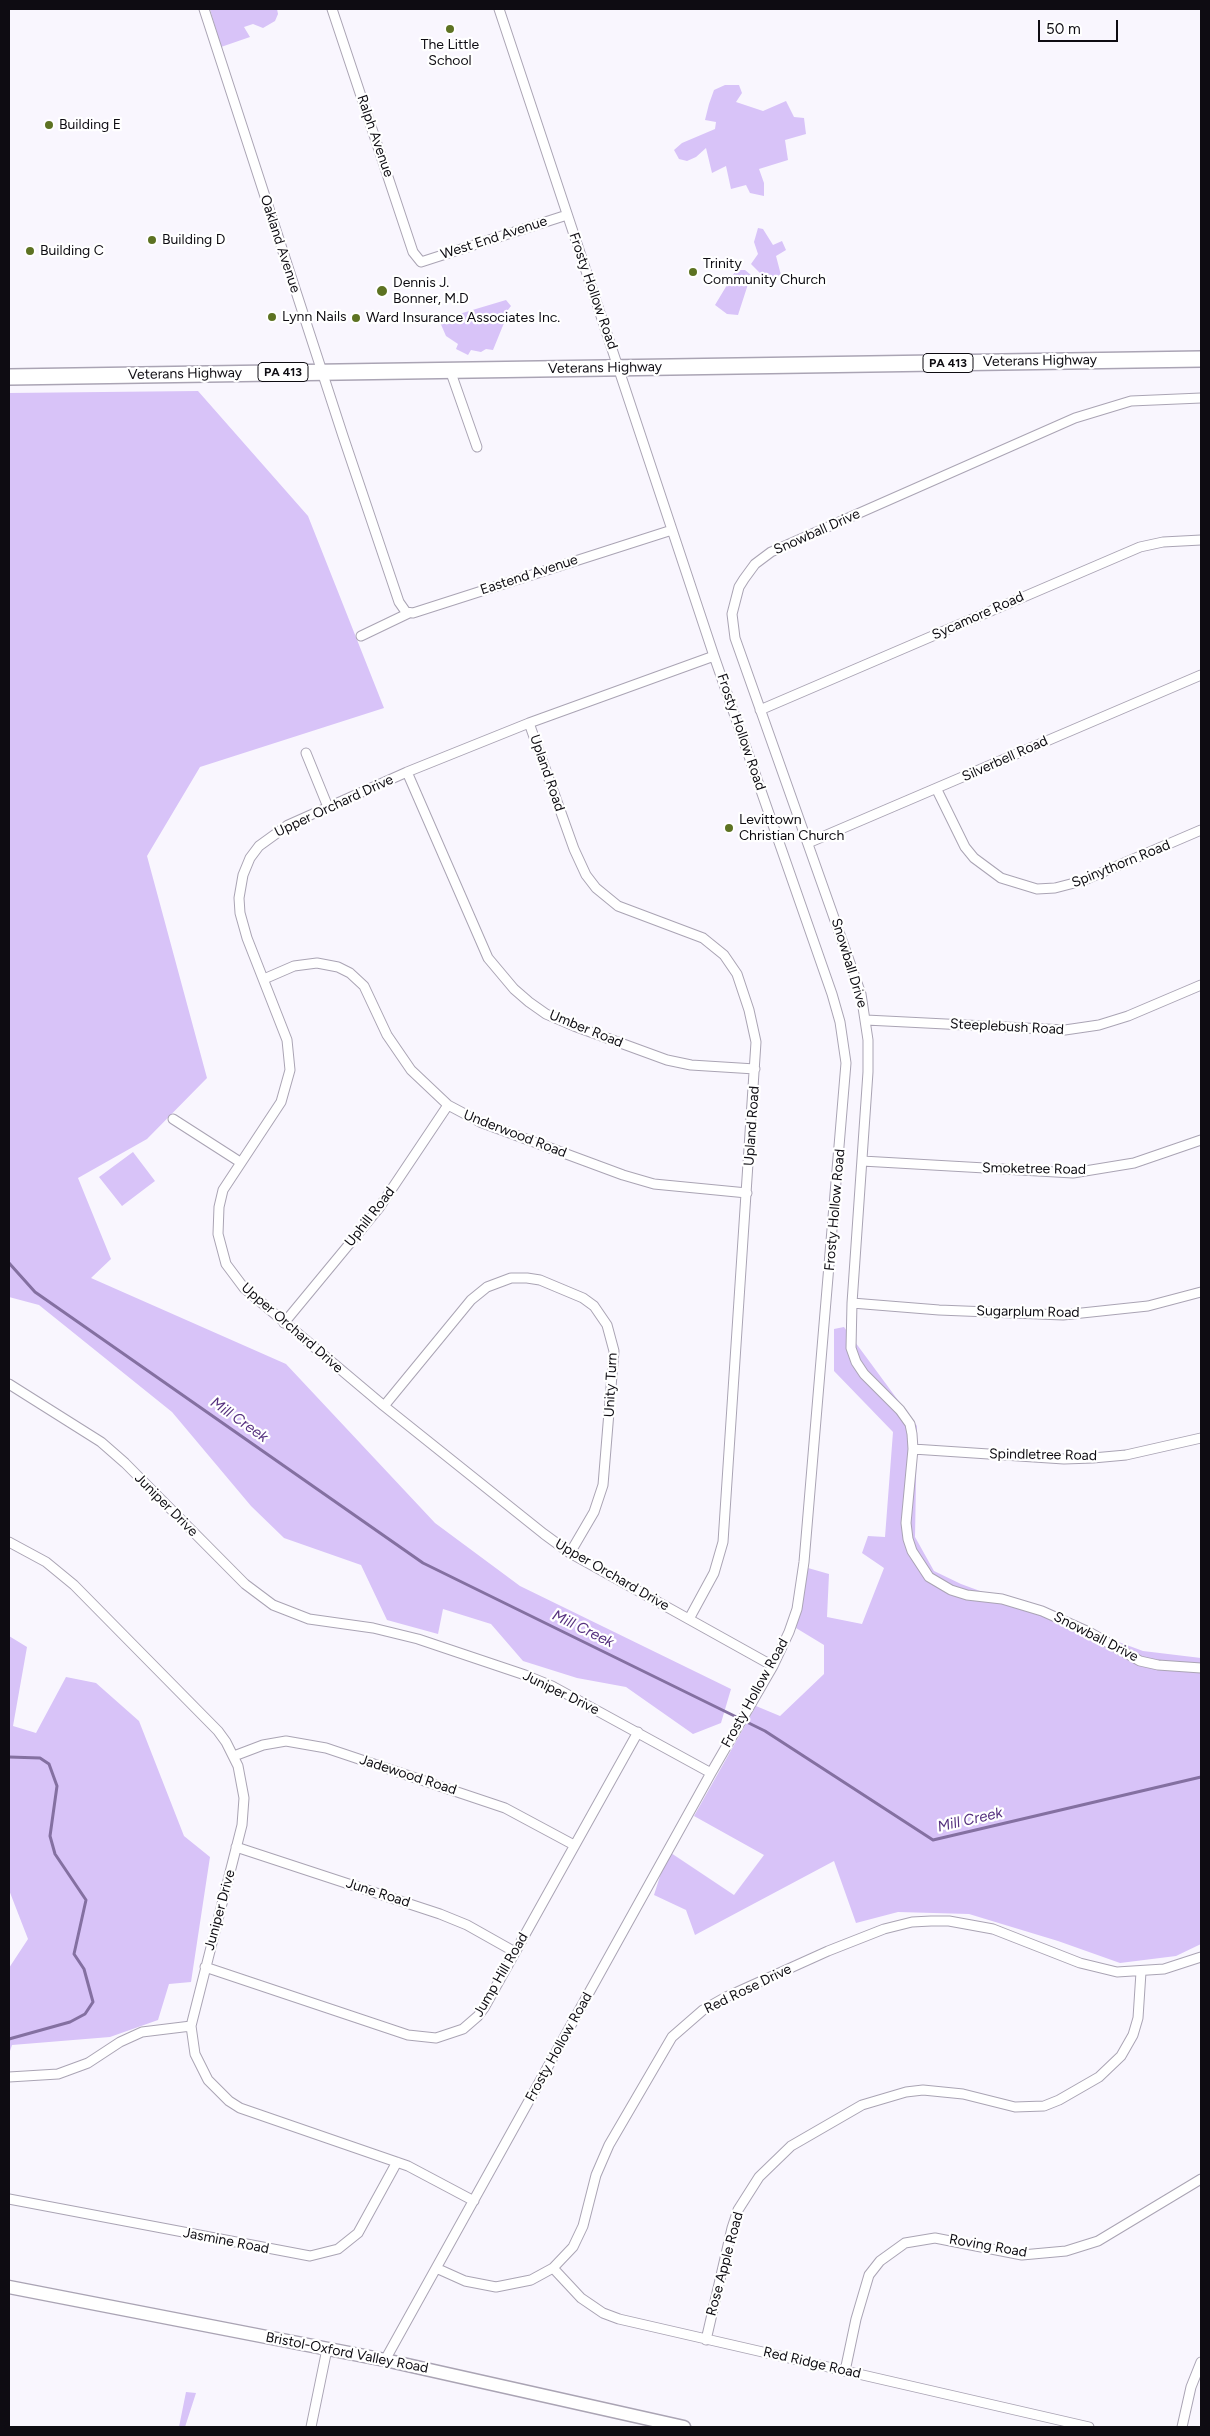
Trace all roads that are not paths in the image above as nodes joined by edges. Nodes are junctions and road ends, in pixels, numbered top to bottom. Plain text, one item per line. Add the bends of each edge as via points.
1 (204, 9) edge
2 (332, 9) edge
3 (499, 9) edge
4 (567, 215) junction
5 (421, 262) joint
6 (1201, 359) edge
7 (619, 368) junction
8 (450, 370) junction
9 (322, 372) junction
10 (9, 376) edge
11 (1201, 398) edge
12 (477, 447) dead end
13 (672, 530) junction
14 (1201, 540) edge
15 (409, 613) junction
16 (361, 636) dead end
17 (714, 656) junction
18 (1201, 675) edge
19 (760, 710) junction
20 (529, 723) junction
21 (306, 753) dead end
22 (407, 772) junction
23 (937, 790) junction
24 (328, 807) junction
25 (1201, 830) edge
26 (808, 844) junction
27 (264, 979) junction
28 (1201, 985) edge
29 (866, 1020) junction
30 (755, 1069) junction
31 (448, 1105) junction
32 (173, 1119) dead end
33 (1201, 1140) edge
34 (862, 1161) junction
35 (240, 1162) junction
36 (747, 1192) junction
37 (1201, 1292) edge
38 (852, 1303) junction
39 (284, 1323) junction
40 (9, 1384) edge
41 (384, 1406) junction
42 (1201, 1438) edge
43 (913, 1449) junction
44 (9, 1542) edge
45 (570, 1553) junction
46 (689, 1620) junction
47 (773, 1666) junction
48 (1201, 1668) edge
49 (638, 1732) junction
50 (234, 1756) junction
51 (711, 1773) junction
52 (574, 1845) junction
53 (236, 1847) junction
54 (515, 1952) junction
55 (1201, 1957) edge
56 (205, 1967) junction
57 (1141, 1972) junction
58 (191, 2026) junction
59 (9, 2077) edge
60 (398, 2162) junction
61 (1201, 2179) edge
62 (9, 2199) edge
63 (474, 2201) junction
64 (436, 2268) junction
65 (553, 2268) junction
66 (9, 2287) edge
67 (706, 2340) junction
68 (328, 2349) junction
69 (385, 2360) junction
70 (1201, 2362) edge
71 (845, 2371) junction
72 (311, 2427) edge
73 (684, 2427) edge
74 (1089, 2427) edge
75 (1182, 2427) edge

1 - 9 street, Oakland Avenue
2 - 5 street, Ralph Avenue via 414,252
3 - 4 street, Frosty Hollow Road
4 - 5 street, West End Avenue
4 - 7 street, Frosty Hollow Road
6 - 7 main road, Veterans Highway / PA 413
7 - 8 main road, Veterans Highway / PA 413
7 - 13 street, Frosty Hollow Road
8 - 9 main road, Veterans Highway / PA 413
8 - 12 street
9 - 10 main road, Veterans Highway / PA 413
9 - 15 street, Oakland Avenue via 396,593
11 - 19 street, Snowball Drive via 1131,401 1075,418 762,557 739,588 732,614 735,638
13 - 15 street, Eastend Avenue
13 - 17 street, Frosty Hollow Road
14 - 19 street, Sycamore Road via 1140,547
15 - 16 street, Eastend Avenue
17 - 20 street, Upper Orchard Drive
17 - 47 street, Frosty Hollow Road via 832,994 842,1030 846,1063 804,1562 797,1609
18 - 23 street, Silverbell Road
19 - 26 street, Snowball Drive
20 - 22 street, Upper Orchard Drive
20 - 30 street, Upland Road via 574,849 596,888 618,906 703,938 730,962 752,1022 756,1042
21 - 24 street
22 - 24 street, Upper Orchard Drive
22 - 30 street, Umber Road via 488,958 522,996 546,1014 668,1060 690,1065
23 - 25 street, Spinythorn Road via 965,847 974,858 1001,878 1038,889 1061,888 1082,881
23 - 26 street, Silverbell Road
24 - 27 street, Upper Orchard Drive via 288,824 268,837 250,858 243,875 239,898 242,924
26 - 29 street, Snowball Drive via 854,971
27 - 31 street, Underwood Road via 294,966 317,963 350,973 364,986 401,1057
27 - 35 street, Upper Orchard Drive via 287,1040 290,1070 280,1102
28 - 29 street, Steeplebush Road via 1128,1016 1065,1030
29 - 34 street, Snowball Drive via 868,1072
30 - 36 street, Upland Road
31 - 36 street, Underwood Road via 480,1122 623,1175 654,1184
31 - 39 street, Uphill Road via 379,1208
32 - 35 street
33 - 34 street, Smoketree Road via 1134,1163 1073,1172
34 - 38 street, Snowball Drive
35 - 39 street, Upper Orchard Drive via 223,1190 219,1207 221,1250 232,1274 244,1288
36 - 46 street, Upland Road via 723,1542 714,1573
37 - 38 street, Sugarplum Road via 1148,1306 1063,1315
38 - 43 street, Snowball Drive via 851,1348 856,1362 910,1424
39 - 41 street, Upper Orchard Drive
40 - 49 street, Juniper Drive via 101,1442 245,1584 273,1605 309,1619 374,1628 418,1639 525,1675
41 - 45 street, Upper Orchard Drive
41 - 45 street, Unity Turn via 471,1300 487,1287 511,1278 527,1278 558,1286 594,1306 607,1325 614,1351 603,1485 594,1512
42 - 43 street, Spindletree Road via 1126,1455 1093,1458
43 - 48 street, Snowball Drive via 907,1504 908,1539 919,1565 935,1582 967,1595 1002,1599 1056,1616 1140,1661
44 - 50 street, Juniper Drive via 46,1562 74,1585 218,1731
45 - 46 street, Upper Orchard Drive
46 - 47 street, Upper Orchard Drive
47 - 51 street, Frosty Hollow Road
49 - 51 street, Juniper Drive
49 - 52 street, Jump Hill Road
50 - 52 street, Jadewood Road via 263,1745 286,1741 326,1748 497,1805
50 - 53 street, Juniper Drive via 244,1798
51 - 63 street, Frosty Hollow Road
52 - 54 street, Jump Hill Road
53 - 54 street, June Road via 440,1914
53 - 56 street, Juniper Drive
54 - 56 street, Jump Hill Road via 478,2016 464,2030 436,2038 408,2035
55 - 57 street, Red Rose Drive via 1164,1970
56 - 58 street, Juniper Drive
57 - 65 street, Red Rose Drive via 1103,1970 993,1929 950,1921 912,1922 884,1929 828,1951 726,1996 684,2025 663,2050 609,2145 573,2247
57 - 67 street, Rose Apple Road via 1138,2018 1121,2056 1099,2076 1059,2100 1044,2106 1015,2107 963,2094 923,2090 906,2092 851,2110 774,2160 747,2194 735,2219
58 - 59 street via 142,2032 88,2063 58,2074
58 - 60 street, Juniper Drive via 202,2071 214,2089 229,2101
60 - 62 street, Jasmine Road via 358,2233 338,2249 310,2256
60 - 63 street, Juniper Drive
61 - 71 street, Roving Road via 1098,2241 1066,2251 1022,2255 935,2238 905,2243 880,2261 870,2275
63 - 64 street, Frosty Hollow Road
64 - 65 street, Red Rose Drive via 465,2281 496,2286 531,2280
64 - 69 street, Frosty Hollow Road
65 - 67 street, Red Ridge Road via 581,2298 604,2313
66 - 68 main road, Bristol-Oxford Valley Road
67 - 71 street, Red Ridge Road
68 - 69 main road, Bristol-Oxford Valley Road
68 - 72 street
69 - 73 main road, Bristol-Oxford Valley Road
70 - 75 street
71 - 74 street, Red Ridge Road

